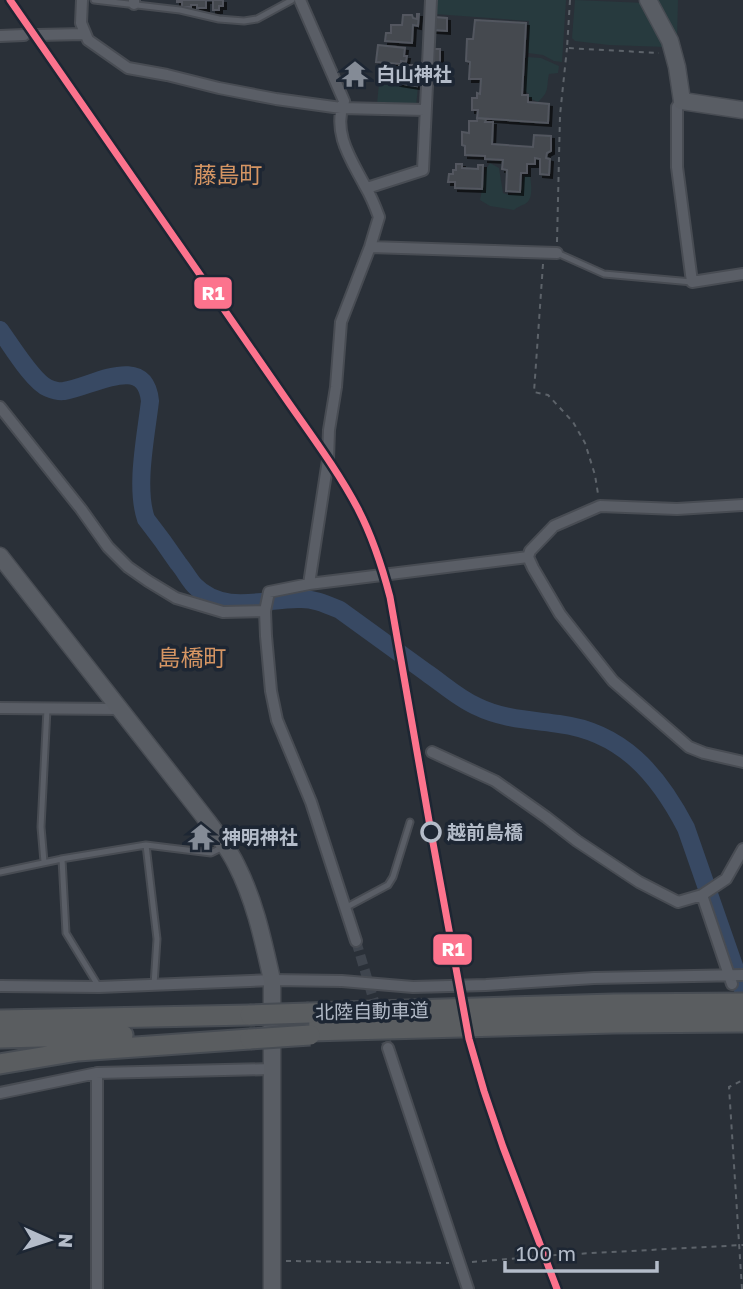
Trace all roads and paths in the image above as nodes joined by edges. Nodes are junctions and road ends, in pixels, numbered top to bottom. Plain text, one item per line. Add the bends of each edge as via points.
1 (82, 0) edge
2 (94, 0) edge
3 (292, 0) edge
4 (300, 0) edge
5 (430, 0) edge
6 (570, 0) edge
7 (648, 0) edge
8 (134, 2) edge
9 (85, 34) junction
10 (24, 35) dead end
11 (37, 35) dead end
12 (0, 36) edge
13 (567, 48) junction
14 (674, 55) junction
15 (682, 101) junction
16 (341, 107) junction
17 (425, 110) junction
18 (743, 110) edge
19 (367, 188) junction
20 (370, 247) junction
21 (544, 253) junction
22 (557, 253) junction
23 (743, 274) edge
24 (692, 282) junction
25 (0, 407) edge
26 (743, 505) edge
27 (600, 506) junction
28 (0, 556) edge
29 (528, 556) junction
30 (309, 584) junction
31 (267, 605) junction
32 (0, 708) edge
33 (47, 709) junction
34 (119, 709) junction
35 (432, 752) dead end
36 (743, 762) edge
37 (410, 822) dead end
38 (146, 845) junction
39 (226, 846) junction
40 (743, 849) edge
41 (62, 859) junction
42 (44, 862) junction
43 (0, 872) edge
44 (707, 892) junction
45 (345, 908) junction
46 (356, 941) tunnel mouth
47 (736, 977) edge
48 (272, 980) junction
49 (154, 985) junction
50 (0, 986) edge
51 (99, 988) junction
52 (743, 1003) edge
53 (478, 1017) junction
54 (0, 1018) edge
55 (449, 1018) junction
56 (743, 1022) edge
57 (309, 1026) junction
58 (250, 1029) junction
59 (0, 1038) edge
60 (388, 1048) tunnel mouth
61 (0, 1064) edge
62 (272, 1069) junction
63 (97, 1073) junction
64 (743, 1080) edge
65 (0, 1093) edge
66 (741, 1245) edge
67 (272, 1261) junction
68 (459, 1263) junction
69 (97, 1289) edge
70 (272, 1289) edge
71 (468, 1289) edge
72 (742, 1289) edge

1 - 9 street
2 - 8 lane
3 - 8 lane via 257,19 244,20
4 - 16 street via 344,102
5 - 17 street
6 - 13 path
7 - 14 street
9 - 11 street
9 - 16 street via 128,68 264,97
10 - 12 street
13 - 14 path
13 - 22 path via 560,115
14 - 15 street
15 - 18 street
15 - 24 street via 677,107 677,167
16 - 17 street
16 - 19 street via 340,128 348,156
17 - 19 street via 423,170
19 - 20 street via 379,216
20 - 21 street
20 - 30 street via 341,322 328,460
21 - 22 street
21 - 27 path via 534,392 548,395 573,422 585,443
22 - 24 lane via 604,274
23 - 24 street
25 - 31 street via 128,567 176,598 223,612
26 - 27 street via 677,509
27 - 29 street via 554,526
28 - 34 street
29 - 30 street
29 - 36 street via 560,614 613,681 689,747
30 - 31 street via 270,592
31 - 45 street via 276,720 306,790
32 - 33 street
33 - 34 street
33 - 42 lane via 41,827
34 - 39 street
35 - 44 street via 495,781 639,882 678,902
37 - 45 lane via 388,884
38 - 39 lane via 211,853
38 - 41 lane
38 - 49 lane via 157,939
39 - 48 street via 251,899
40 - 44 street via 726,879
41 - 42 lane
41 - 51 lane via 66,933
42 - 43 lane
44 - 47 street
45 - 46 street
47 - 48 street via 413,987
48 - 49 street
48 - 62 street
49 - 51 street
50 - 51 street
52 - 53 highway, 北陸自動車道 via 614,1004
53 - 55 highway, 北陸自動車道
53 - 56 highway, 北陸自動車道
54 - 58 highway, 北陸自動車道
55 - 57 highway, 北陸自動車道
55 - 57 highway, 北陸自動車道 via 368,1030
57 - 58 highway, 北陸自動車道, bridge
58 - 59 highway, 北陸自動車道
58 - 61 highway
60 - 68 street
62 - 63 street
62 - 67 street
63 - 65 street
63 - 69 street
64 - 66 path via 729,1087
66 - 68 path
66 - 72 path
67 - 68 path
67 - 70 street
68 - 71 street

